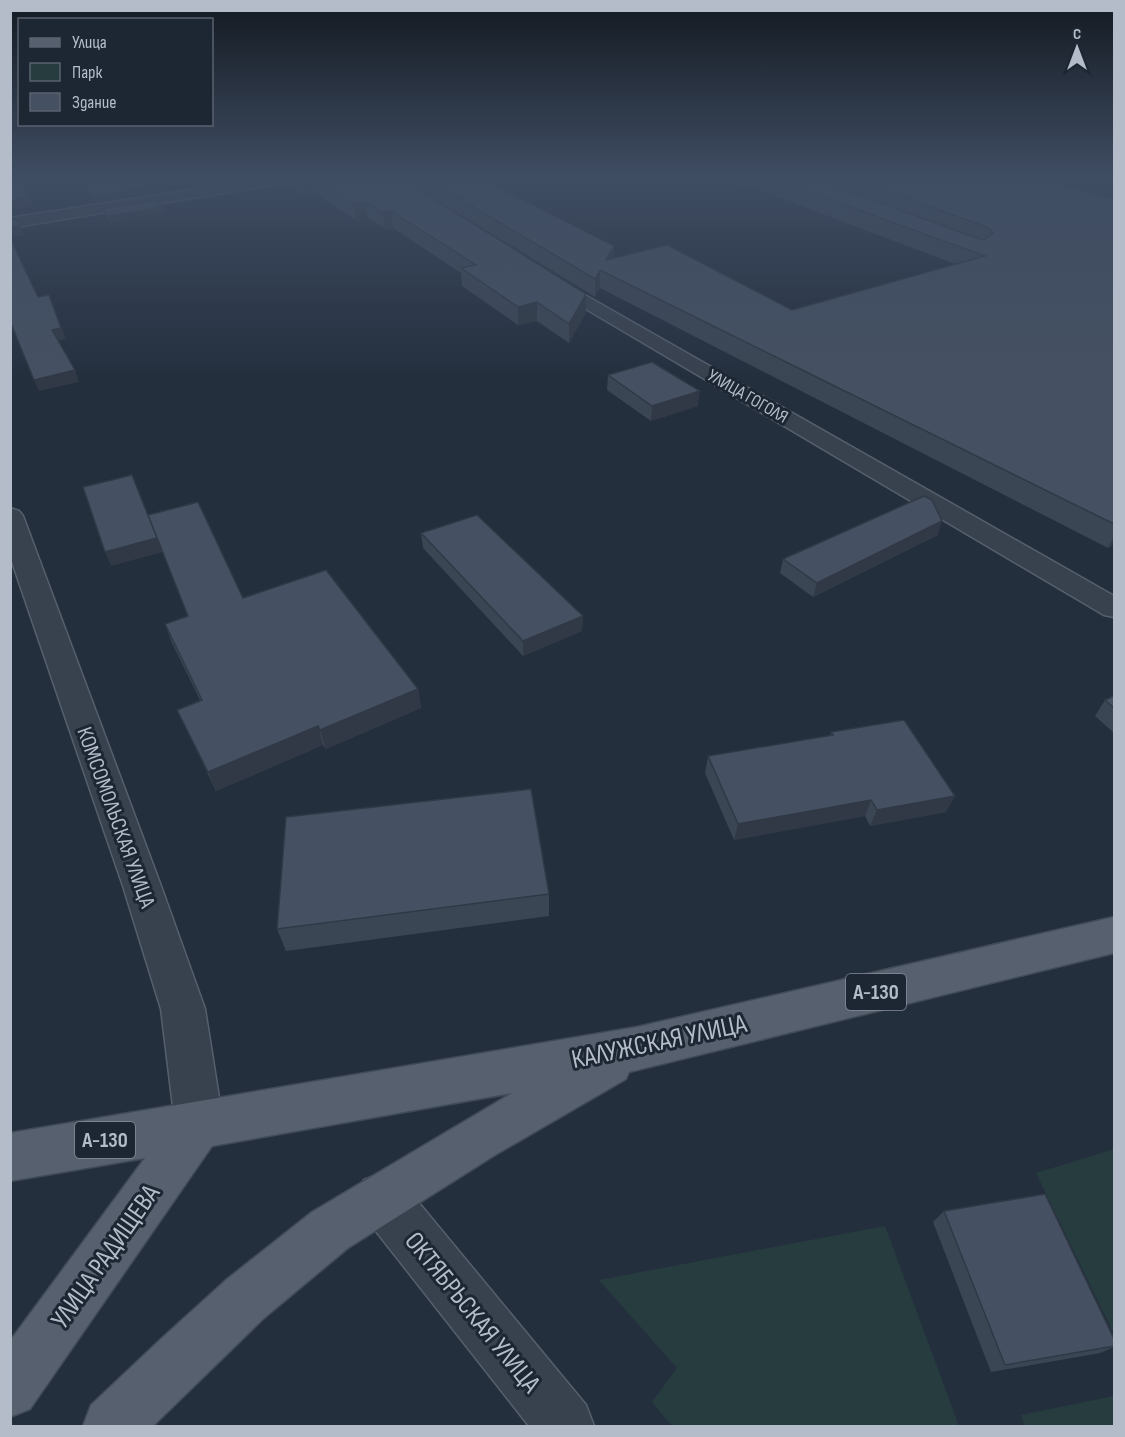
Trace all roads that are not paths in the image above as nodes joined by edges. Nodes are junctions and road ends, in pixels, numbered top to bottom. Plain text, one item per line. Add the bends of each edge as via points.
1 (532, 268) edge
2 (10, 516) edge
3 (1114, 608) edge
4 (1114, 935) edge
5 (637, 1049) junction
6 (199, 1123) junction
7 (10, 1157) edge
8 (382, 1198) junction
9 (10, 1389) edge
10 (112, 1426) edge
11 (565, 1426) edge

1 - 3 street, УЛИЦА ГОГОЛЯ
2 - 6 street, КОМСОМОЛЬСКАЯ УЛИЦА via 183,1009
4 - 5 main road, КАЛУЖСКАЯ УЛИЦА / А-130
5 - 6 main road, КАЛУЖСКАЯ УЛИЦА / А-130
5 - 8 main road
6 - 7 main road, А-130
6 - 9 main road, УЛИЦА РАДИЩЕВА
8 - 10 main road via 330,1230 278,1271
8 - 11 street, ОКТЯБРЬСКАЯ УЛИЦА

